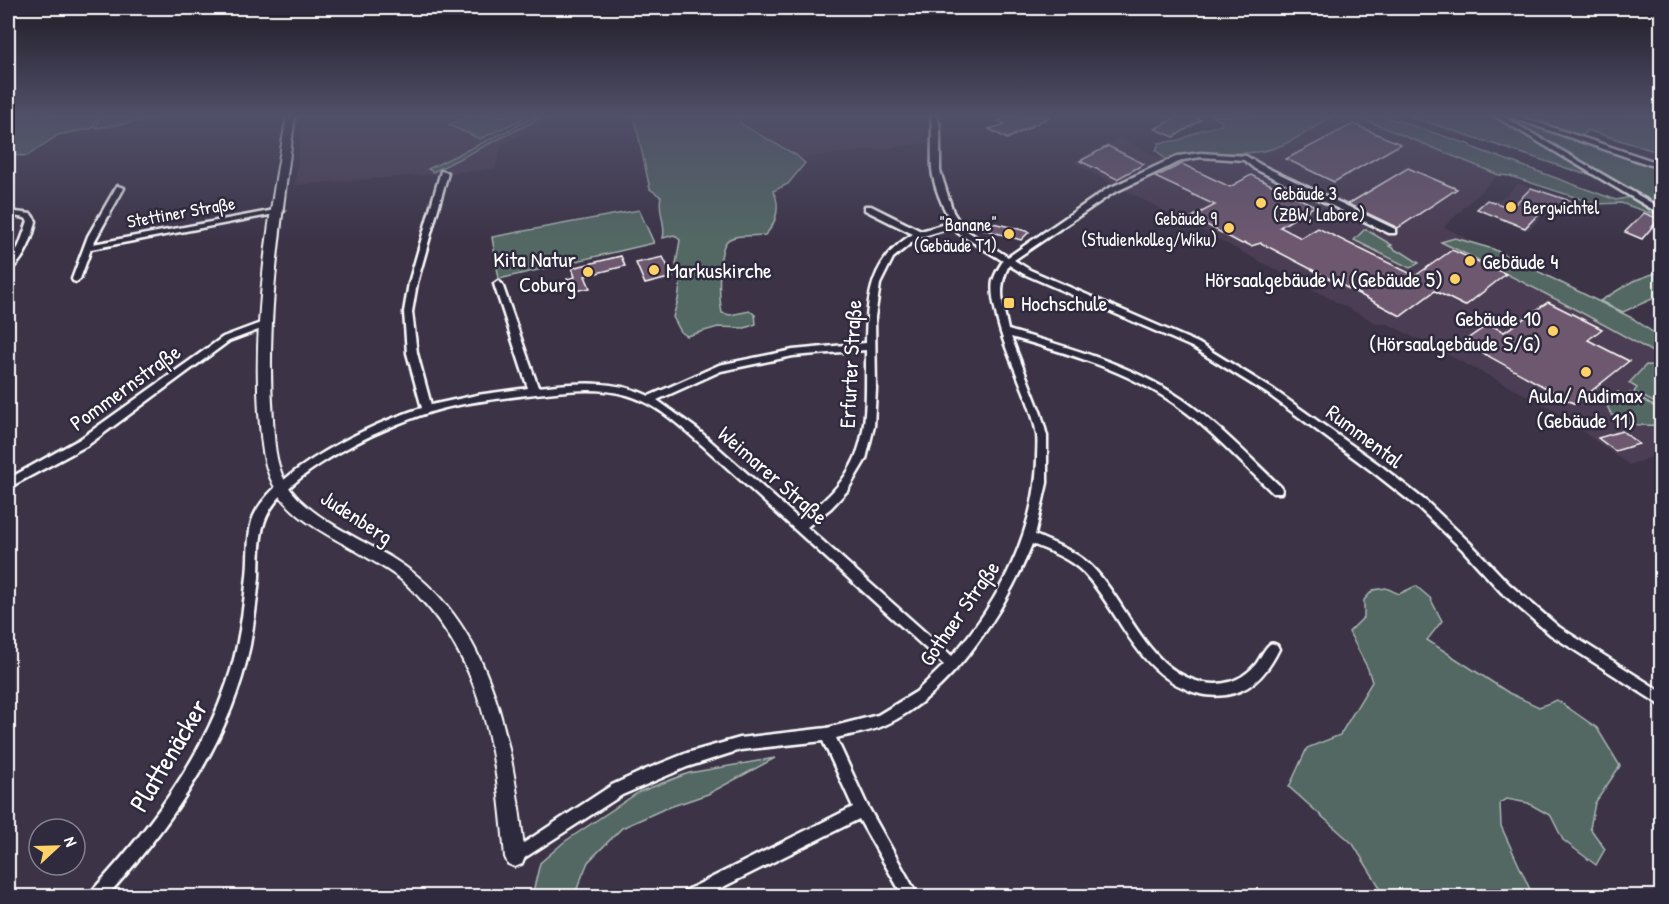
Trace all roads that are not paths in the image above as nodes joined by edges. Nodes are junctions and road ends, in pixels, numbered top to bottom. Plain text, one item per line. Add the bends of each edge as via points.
1 (286, 158) edge
2 (936, 158) edge
3 (1186, 158) edge
4 (1246, 158) edge
5 (1569, 158) edge
6 (1636, 158) edge
7 (1662, 167) edge
8 (444, 172) dead end
9 (120, 189) dead end
10 (868, 208) dead end
11 (280, 211) junction
12 (8, 213) edge
13 (1662, 213) edge
14 (955, 224) junction
15 (1392, 231) dead end
16 (918, 233) junction
17 (88, 247) junction
18 (1007, 261) junction
19 (8, 268) edge
20 (76, 279) dead end
21 (498, 284) dead end
22 (266, 324) junction
23 (1004, 332) junction
24 (872, 346) junction
25 (534, 391) junction
26 (649, 400) junction
27 (427, 408) junction
28 (8, 484) edge
29 (281, 487) junction
30 (1276, 490) dead end
31 (800, 526) junction
32 (1029, 537) junction
33 (1273, 649) dead end
34 (952, 664) junction
35 (1662, 700) edge
36 (827, 734) junction
37 (862, 810) junction
38 (515, 857) joint
39 (97, 897) edge
40 (690, 897) edge
41 (911, 897) edge

1 - 11 street, Judenberg
2 - 14 street via 942,195
3 - 18 street via 1121,185
4 - 15 street
5 - 13 street
6 - 7 street
8 - 27 street via 408,312 412,353
9 - 17 street, Stettiner Straße
10 - 16 street
11 - 17 street, Stettiner Straße
11 - 22 street, Judenberg
12 - 19 street via 28,216 32,221 15,261
14 - 16 street, Erfurter Straße
14 - 18 street, Rummental
16 - 24 street, Erfurter Straße via 894,250 881,267 872,297
17 - 20 street, Stettiner Straße
18 - 23 street, Gothaer Straße via 998,283
18 - 35 street, Rummental via 1195,345 1271,392 1424,506 1555,632
21 - 25 street
22 - 28 street, Pommernstraße via 226,339 84,442
22 - 29 street, Judenberg via 264,402 270,458
23 - 30 street via 1081,353 1139,380 1199,418
23 - 32 street, Gothaer Straße via 1042,436 1042,483
24 - 26 street via 793,353 728,366
24 - 31 street, Erfurter Straße via 870,419 861,459 834,499
25 - 26 street, Weimarer Straße via 579,386 610,388
25 - 27 street, Weimarer Straße via 481,396
26 - 31 street, Weimarer Straße
27 - 29 street, Weimarer Straße via 370,433
29 - 38 street, Judenberg via 305,512 410,578 441,610 467,646 498,728
29 - 39 street, Plattenäcker via 264,506 258,521 244,645 219,724 173,802
31 - 34 street, Weimarer Straße
32 - 33 street via 1072,556 1088,571 1138,643 1183,683 1208,692 1234,689 1258,672
32 - 34 street, Gothaer Straße via 1007,585
34 - 36 street, Gothaer Straße via 921,696 902,709 881,720
36 - 37 street
36 - 38 street, Gothaer Straße via 740,744 661,770 617,790
37 - 40 street
37 - 41 street

